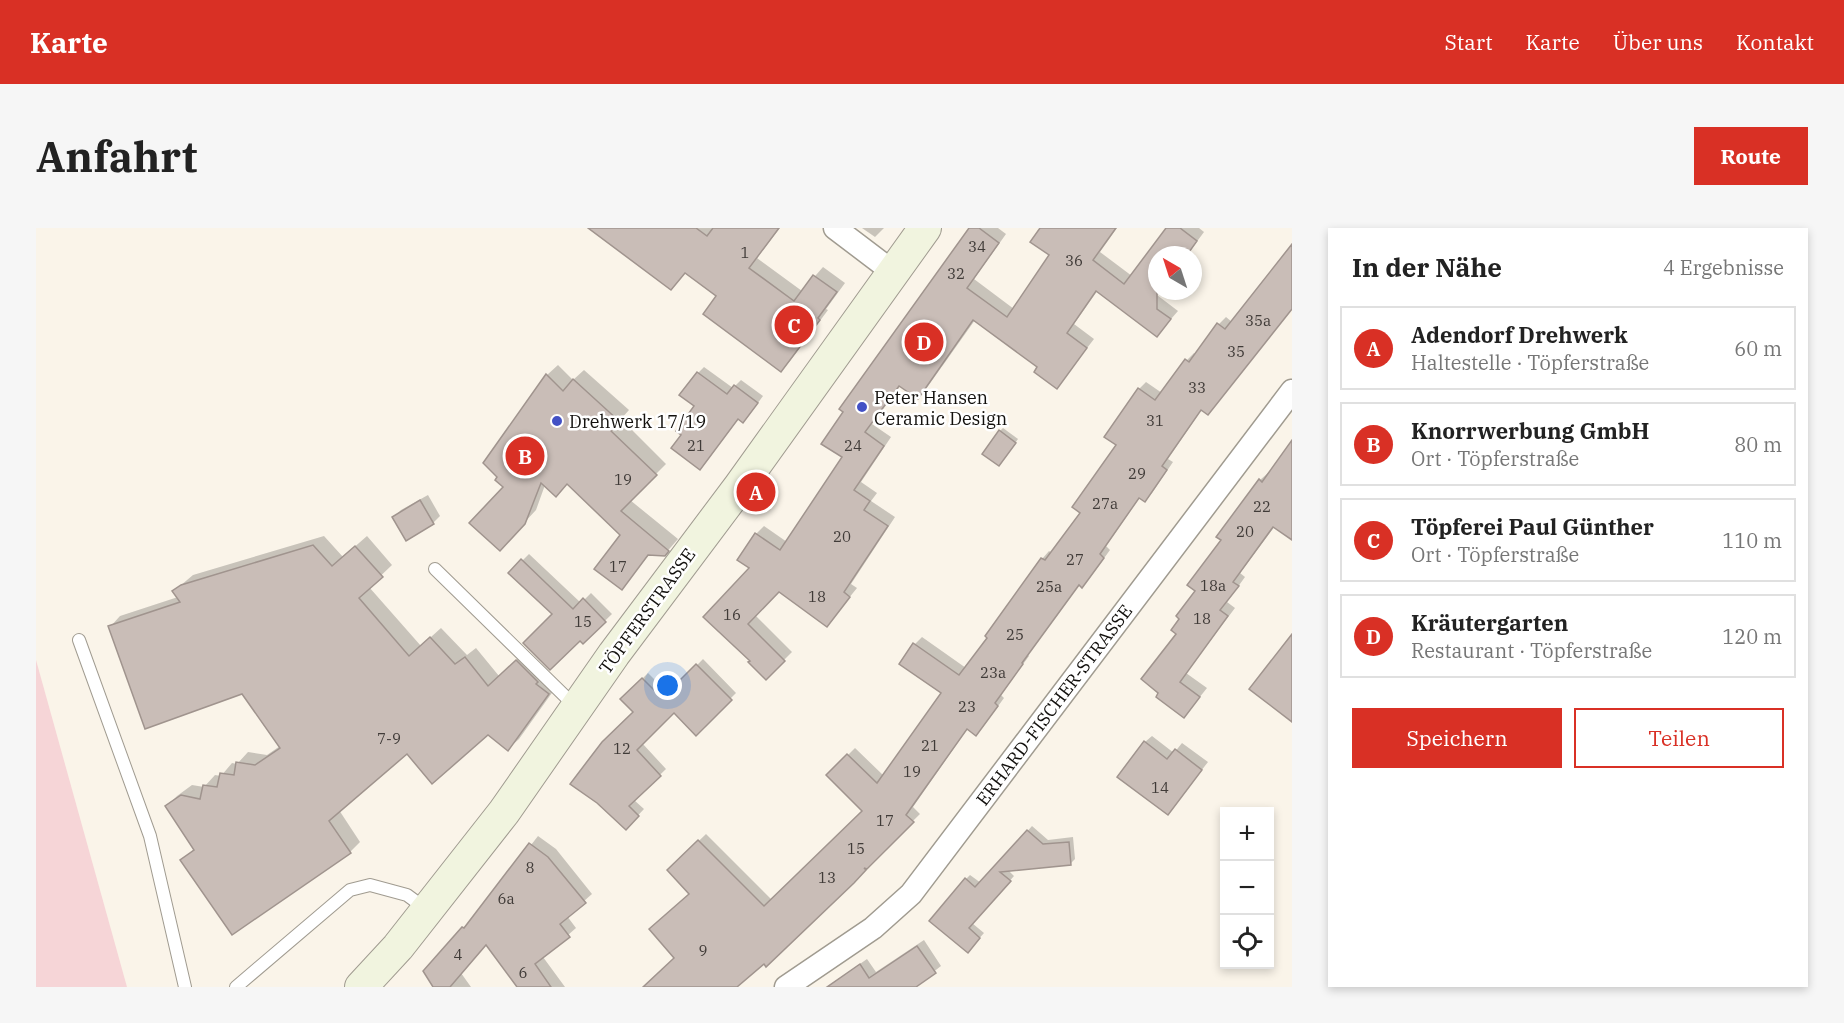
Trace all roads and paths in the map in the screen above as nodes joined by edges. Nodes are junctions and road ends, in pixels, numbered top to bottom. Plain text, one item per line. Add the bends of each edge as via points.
1 (836, 228) edge
2 (925, 228) edge
3 (892, 273) junction
4 (1292, 391) edge
5 (435, 569) dead end
6 (79, 640) dead end
7 (577, 708) junction
8 (427, 910) junction
9 (366, 985) edge
10 (185, 987) edge
11 (236, 987) edge
12 (786, 987) edge

1 - 3 street
2 - 3 main road, TÖPFERSTRASSE
3 - 7 main road, TÖPFERSTRASSE
4 - 12 street, ERHARD-FISCHER-STRASSE via 911,894 873,928
5 - 7 lane
6 - 10 lane via 150,836
7 - 8 main road, TÖPFERSTRASSE via 504,812
8 - 9 main road, TÖPFERSTRASSE
8 - 11 lane via 407,895 370,885 350,890

